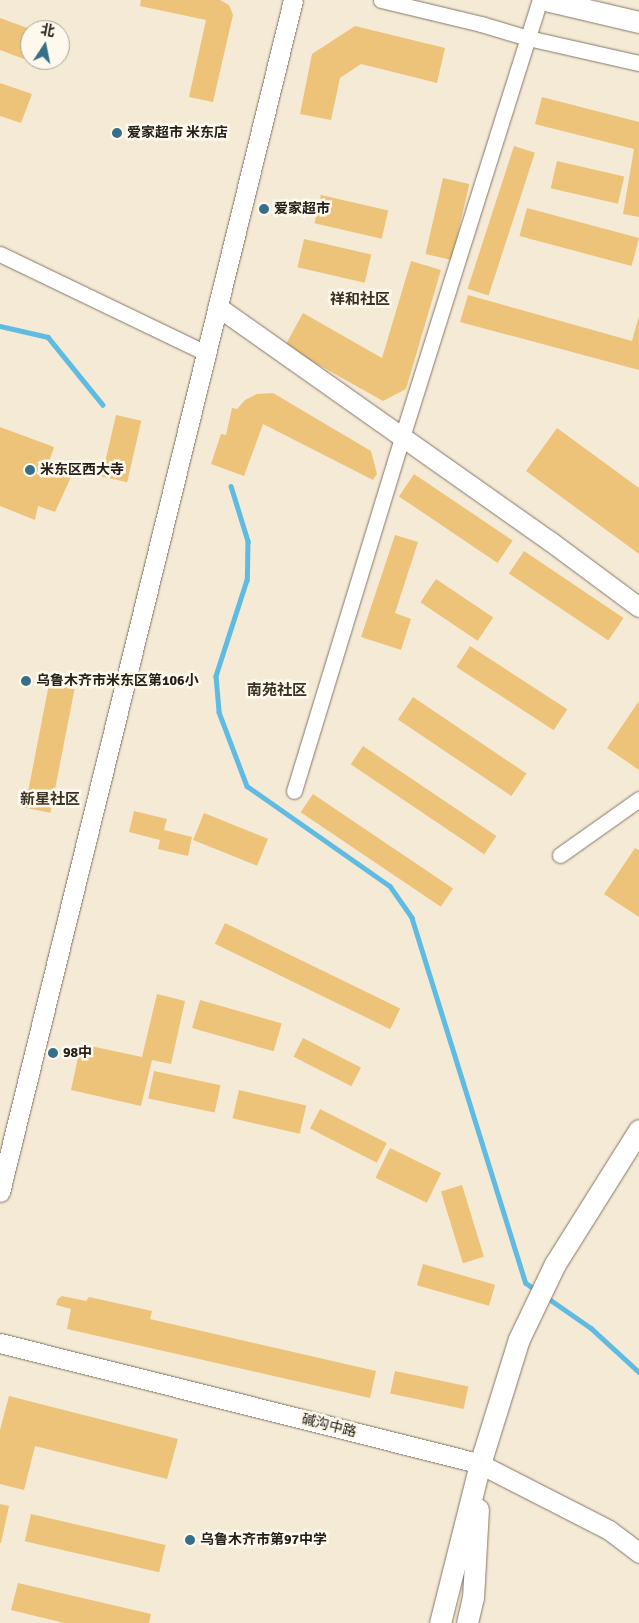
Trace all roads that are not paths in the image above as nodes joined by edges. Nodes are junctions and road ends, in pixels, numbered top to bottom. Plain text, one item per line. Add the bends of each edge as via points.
1 (293, 0) edge
2 (381, 0) edge
3 (540, 0) edge
4 (545, 0) edge
5 (639, 22) edge
6 (528, 38) junction
7 (639, 63) edge
8 (0, 254) edge
9 (218, 307) junction
10 (206, 353) junction
11 (402, 437) junction
12 (639, 607) edge
13 (294, 791) dead end
14 (639, 799) edge
15 (560, 855) dead end
16 (639, 1130) edge
17 (0, 1192) edge
18 (0, 1343) edge
19 (480, 1464) junction
20 (639, 1553) edge
21 (440, 1623) edge
22 (467, 1623) edge

1 - 9 street
2 - 6 street
3 - 6 street
4 - 5 main road
6 - 7 street
6 - 11 street
8 - 10 street
9 - 10 street
9 - 11 street
10 - 17 street
11 - 12 street
11 - 13 street
14 - 15 street
16 - 19 main road via 555,1264 519,1339
18 - 19 street, 碱沟中路
19 - 20 street, 碱沟中路 via 608,1530
19 - 21 main road
19 - 22 main road via 473,1598

